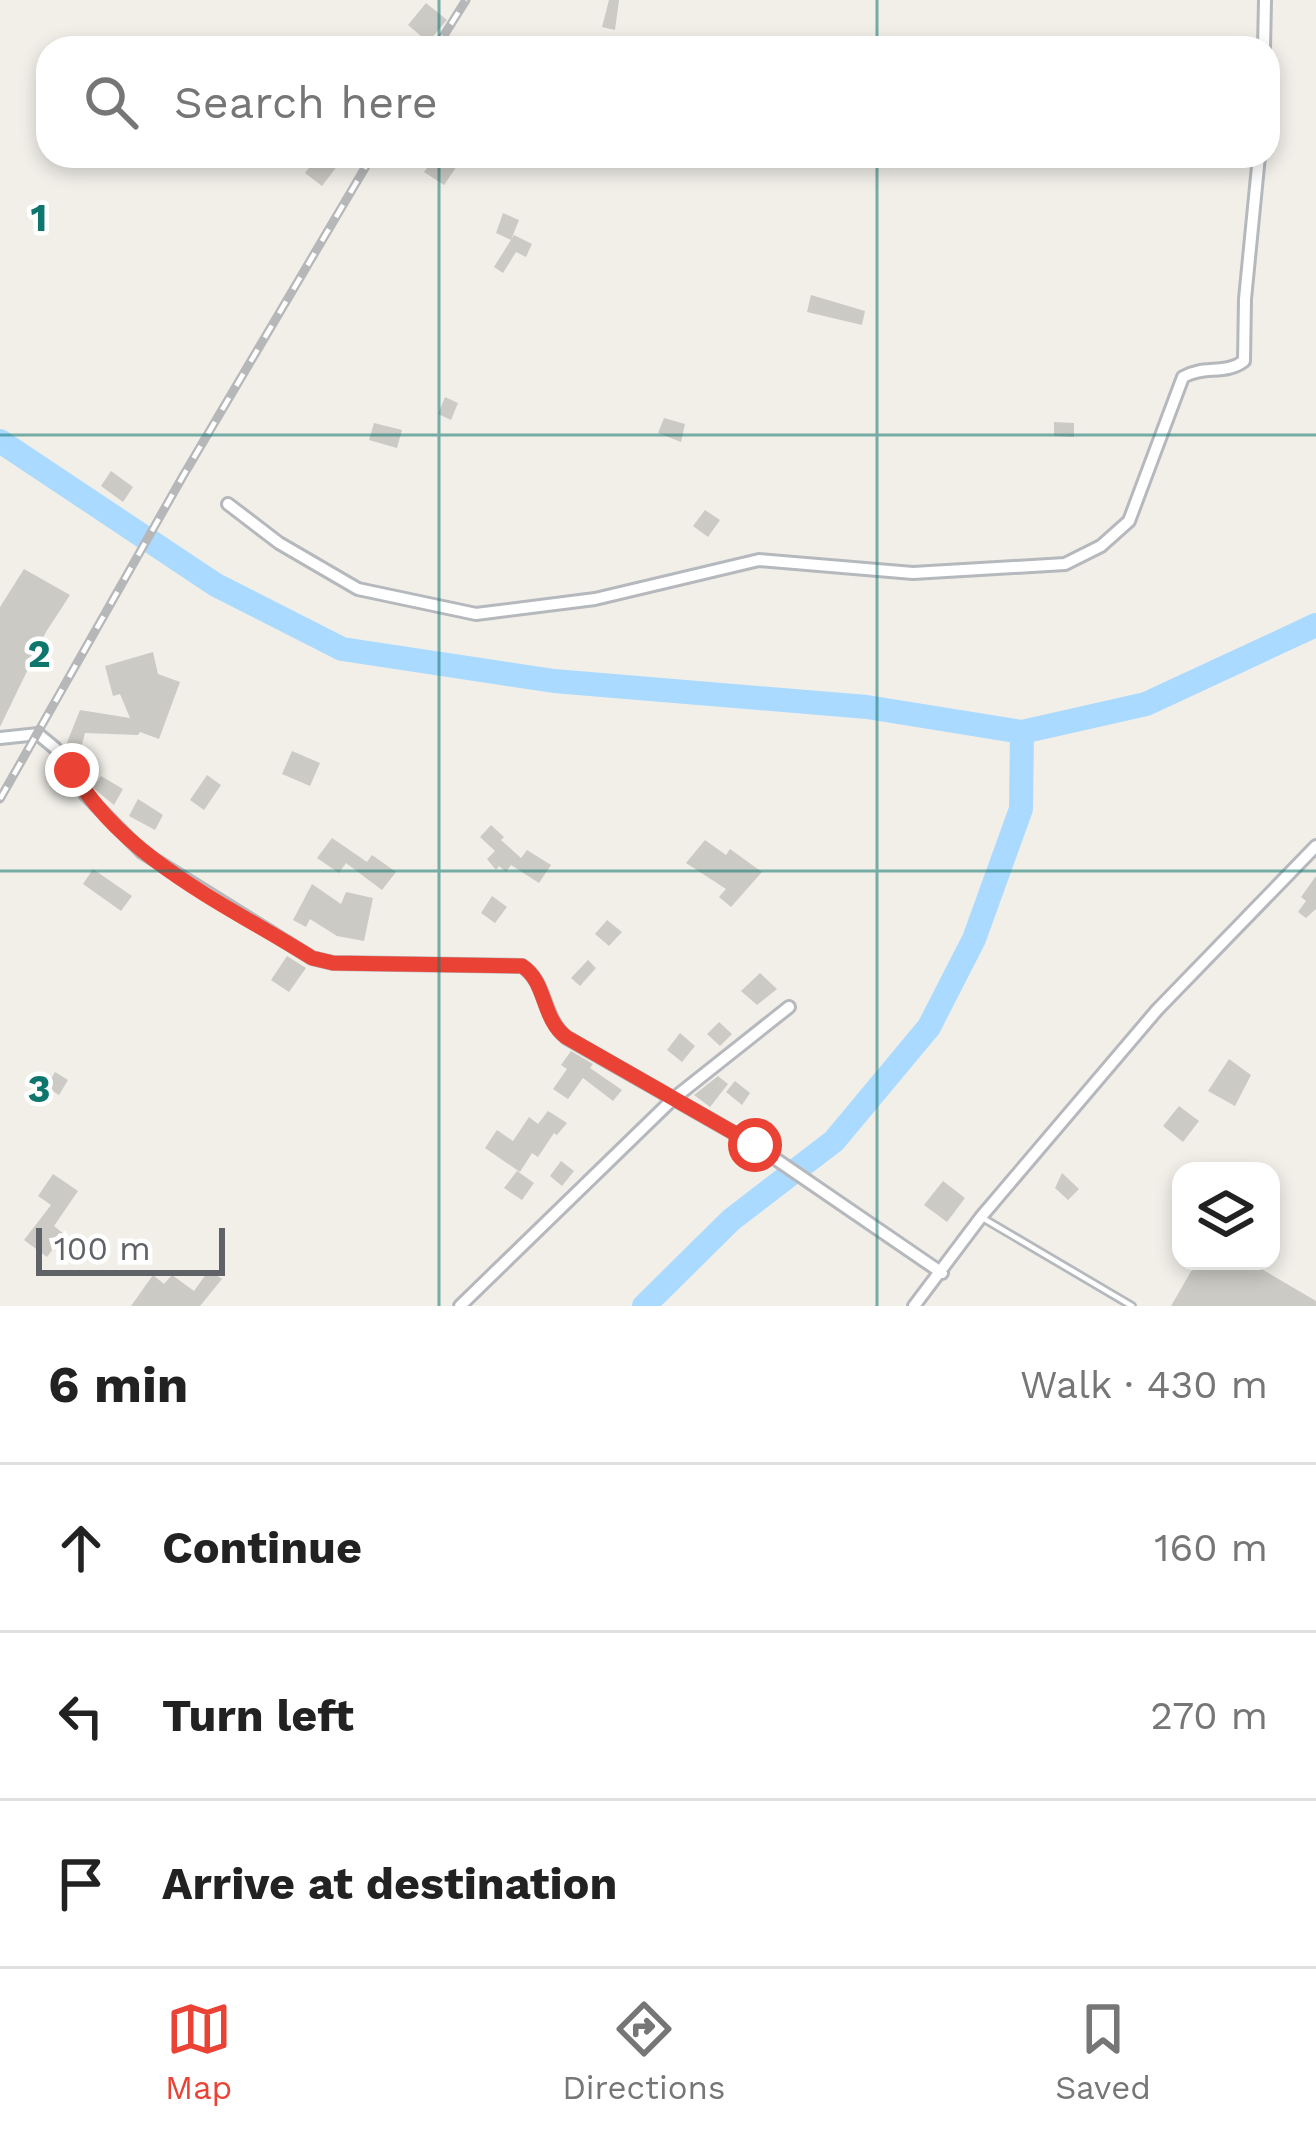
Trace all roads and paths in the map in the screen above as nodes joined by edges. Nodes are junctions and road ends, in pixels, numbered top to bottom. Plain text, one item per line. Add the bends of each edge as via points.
1 (1265, 0) edge
2 (1264, 36) edge
3 (1258, 168) edge
4 (228, 504) dead end
5 (0, 738) edge
6 (1316, 846) edge
7 (789, 1007) dead end
8 (673, 1099) junction
9 (981, 1217) junction
10 (942, 1273) junction
11 (460, 1306) edge
12 (914, 1306) edge
13 (1132, 1306) edge

1 - 2 street
3 - 4 street via 1244,361 1183,377 1129,521 1065,565 913,573 760,560 595,599 476,614 358,589
5 - 8 street via 38,734 142,852 312,958 522,966 536,978 555,1028
6 - 9 street via 1157,1010
7 - 8 street
8 - 10 street
8 - 11 street
9 - 10 street
9 - 13 lane
10 - 12 street

